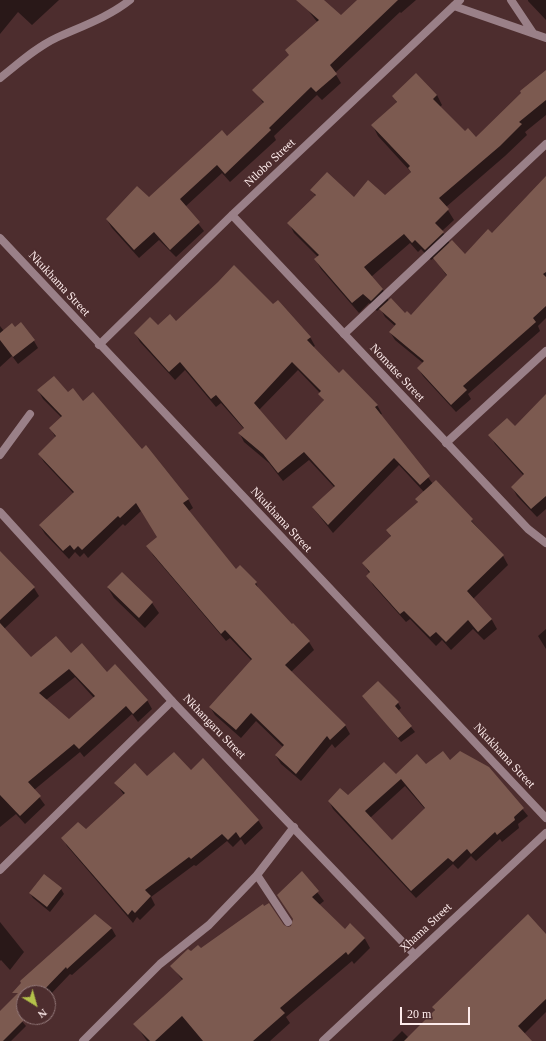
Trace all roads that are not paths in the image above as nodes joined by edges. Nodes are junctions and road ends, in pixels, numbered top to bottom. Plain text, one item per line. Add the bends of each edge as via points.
1 (130, 0) edge
2 (460, 0) edge
3 (511, 0) edge
4 (454, 6) junction
5 (533, 33) junction
6 (546, 38) edge
7 (0, 78) edge
8 (546, 144) edge
9 (232, 216) junction
10 (0, 238) edge
11 (344, 334) junction
12 (98, 345) junction
13 (546, 351) edge
14 (30, 414) dead end
15 (446, 443) junction
16 (0, 455) edge
17 (0, 512) edge
18 (546, 543) edge
19 (172, 701) junction
20 (546, 818) edge
21 (294, 827) junction
22 (546, 833) edge
23 (0, 870) edge
24 (257, 875) junction
25 (288, 922) dead end
26 (415, 955) junction
27 (91, 1034) junction
28 (83, 1041) edge
29 (97, 1041) edge
30 (323, 1041) edge

1 - 7 street via 92,22 54,39
2 - 4 street, Ntlobo Street
3 - 5 street
4 - 5 street
4 - 9 street, Ntlobo Street
5 - 6 street
8 - 11 street
9 - 11 street, Nomatse Street
9 - 12 street, Ntlobo Street
10 - 12 street, Nkukhama Street
11 - 15 street, Nomatse Street
12 - 20 street, Nkukhama Street
13 - 15 street
14 - 16 street
15 - 18 street, Nomatse Street via 528,529
17 - 19 street, Nkhangaru Street
19 - 21 street, Nkhangaru Street
19 - 23 street
21 - 24 street
21 - 26 street, Nkhangaru Street
22 - 26 street, Xhama Street
24 - 25 street
24 - 27 street via 209,925 160,964
26 - 30 street, Xhama Street
27 - 28 street
27 - 29 street

